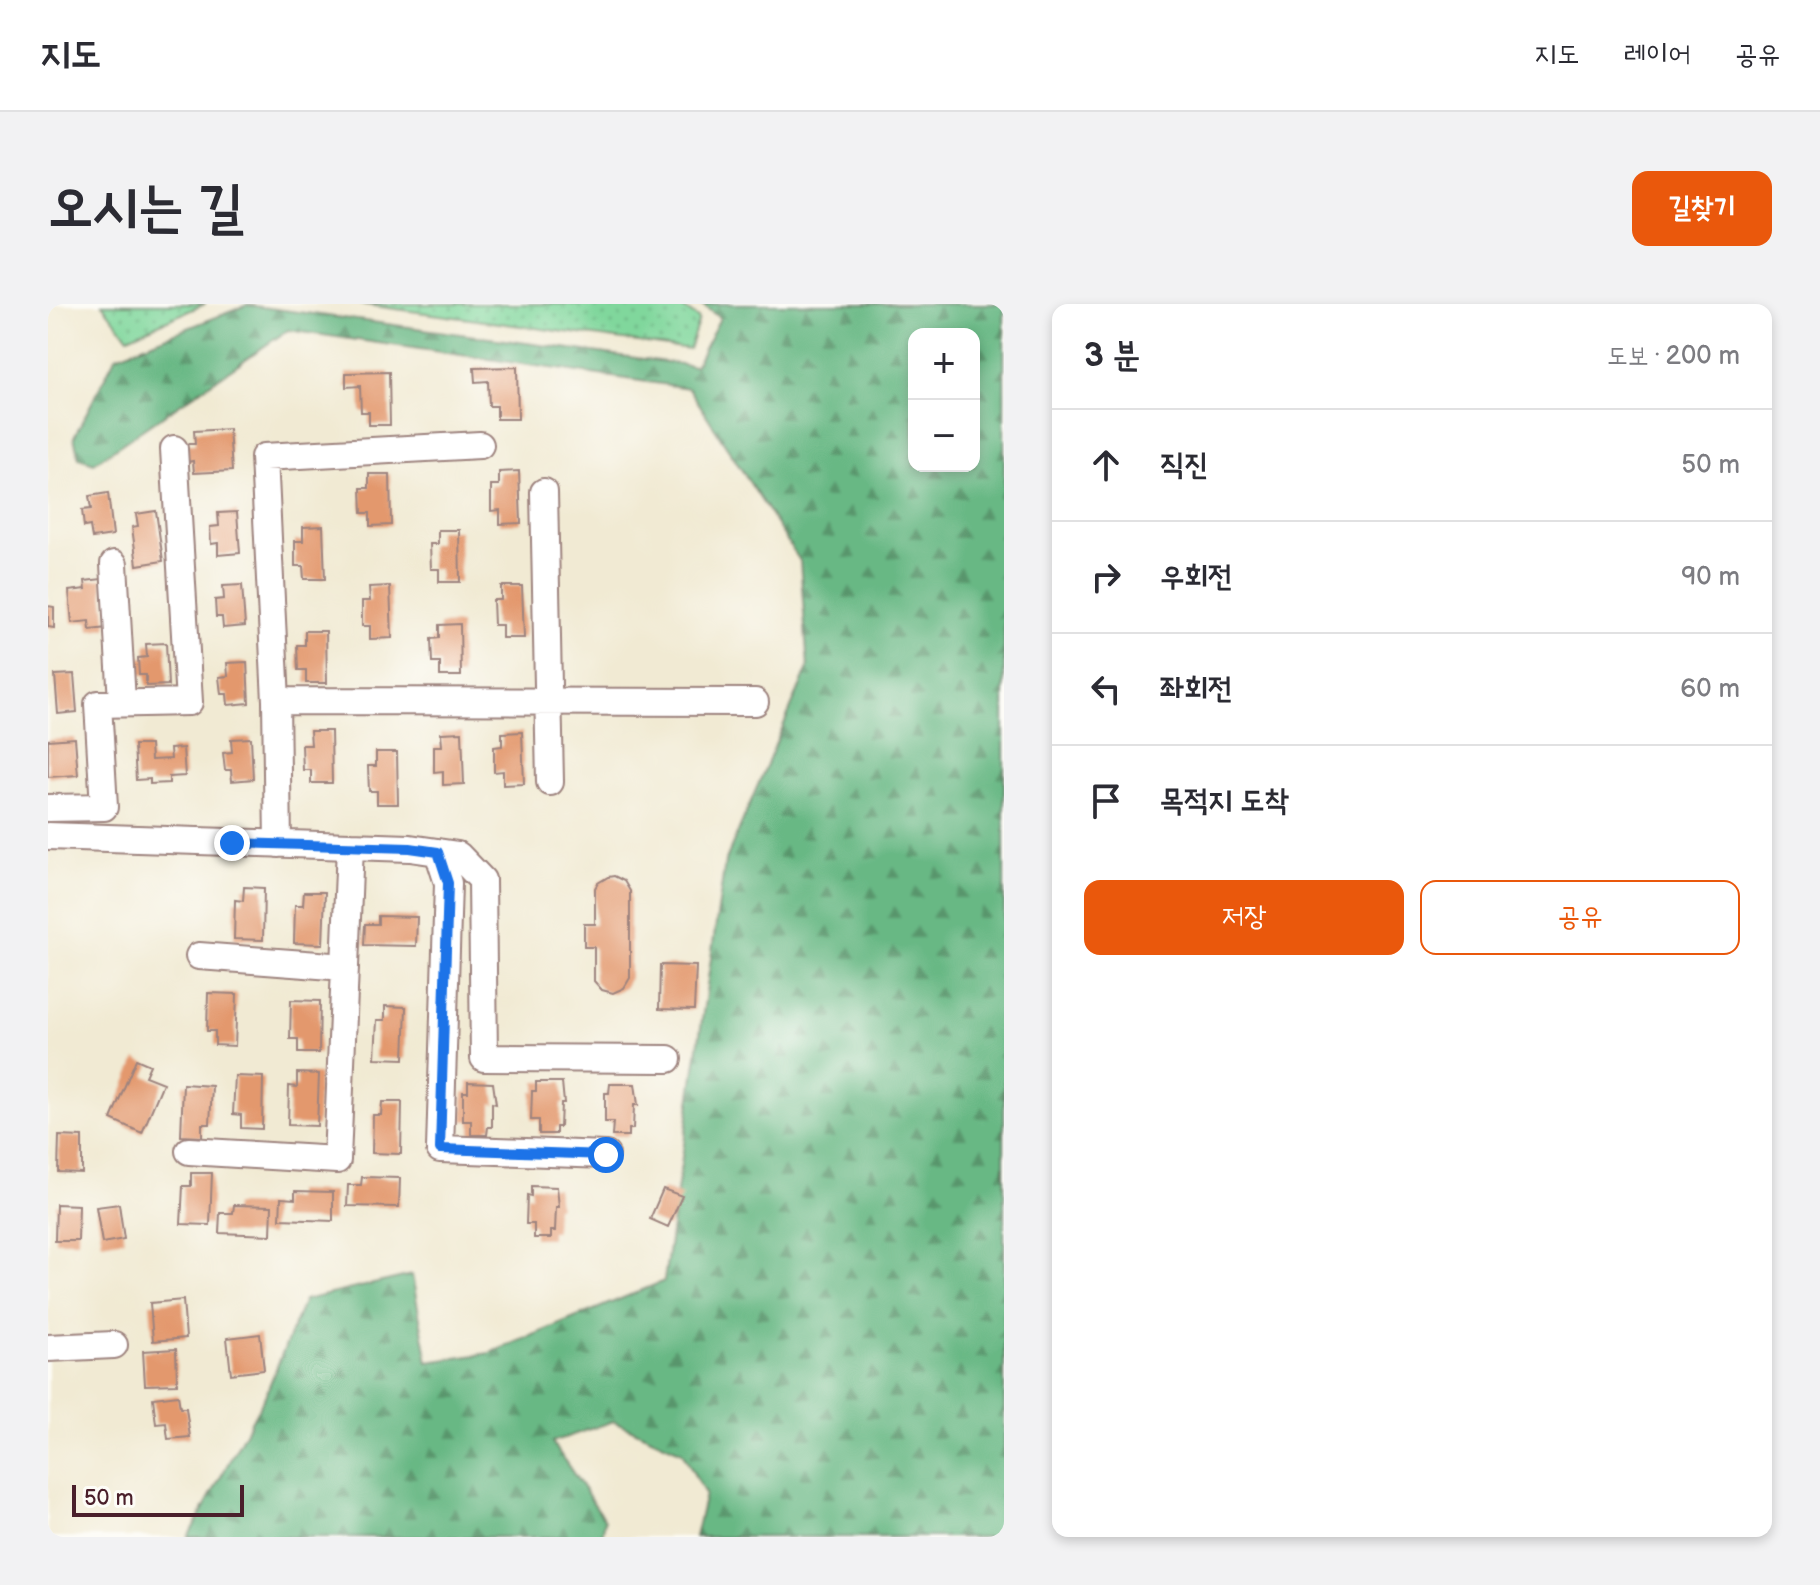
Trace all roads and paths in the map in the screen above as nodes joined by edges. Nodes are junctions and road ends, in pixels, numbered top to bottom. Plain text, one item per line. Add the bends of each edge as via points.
1 (480, 445) dead end
2 (174, 449) dead end
3 (544, 492) dead end
4 (114, 564) dead end
5 (276, 701) junction
6 (122, 702) junction
7 (549, 702) junction
8 (755, 702) dead end
9 (550, 782) dead end
10 (48, 808) edge
11 (48, 836) edge
12 (278, 844) junction
13 (350, 846) junction
14 (438, 852) junction
15 (199, 956) dead end
16 (345, 967) junction
17 (668, 1059) dead end
18 (189, 1151) dead end
19 (606, 1155) dead end
20 (114, 1345) dead end
21 (48, 1348) edge

1 - 5 street via 264,457
2 - 6 street via 189,702
3 - 7 street
4 - 6 street
5 - 7 street
5 - 12 street
6 - 10 street via 98,704 104,807
7 - 8 street
7 - 9 street
11 - 12 street
12 - 13 street
13 - 14 street
13 - 16 street
14 - 17 street via 458,855 482,880 484,1058
14 - 19 street via 448,883 440,1149
15 - 16 street
16 - 18 street via 337,1160
20 - 21 street

